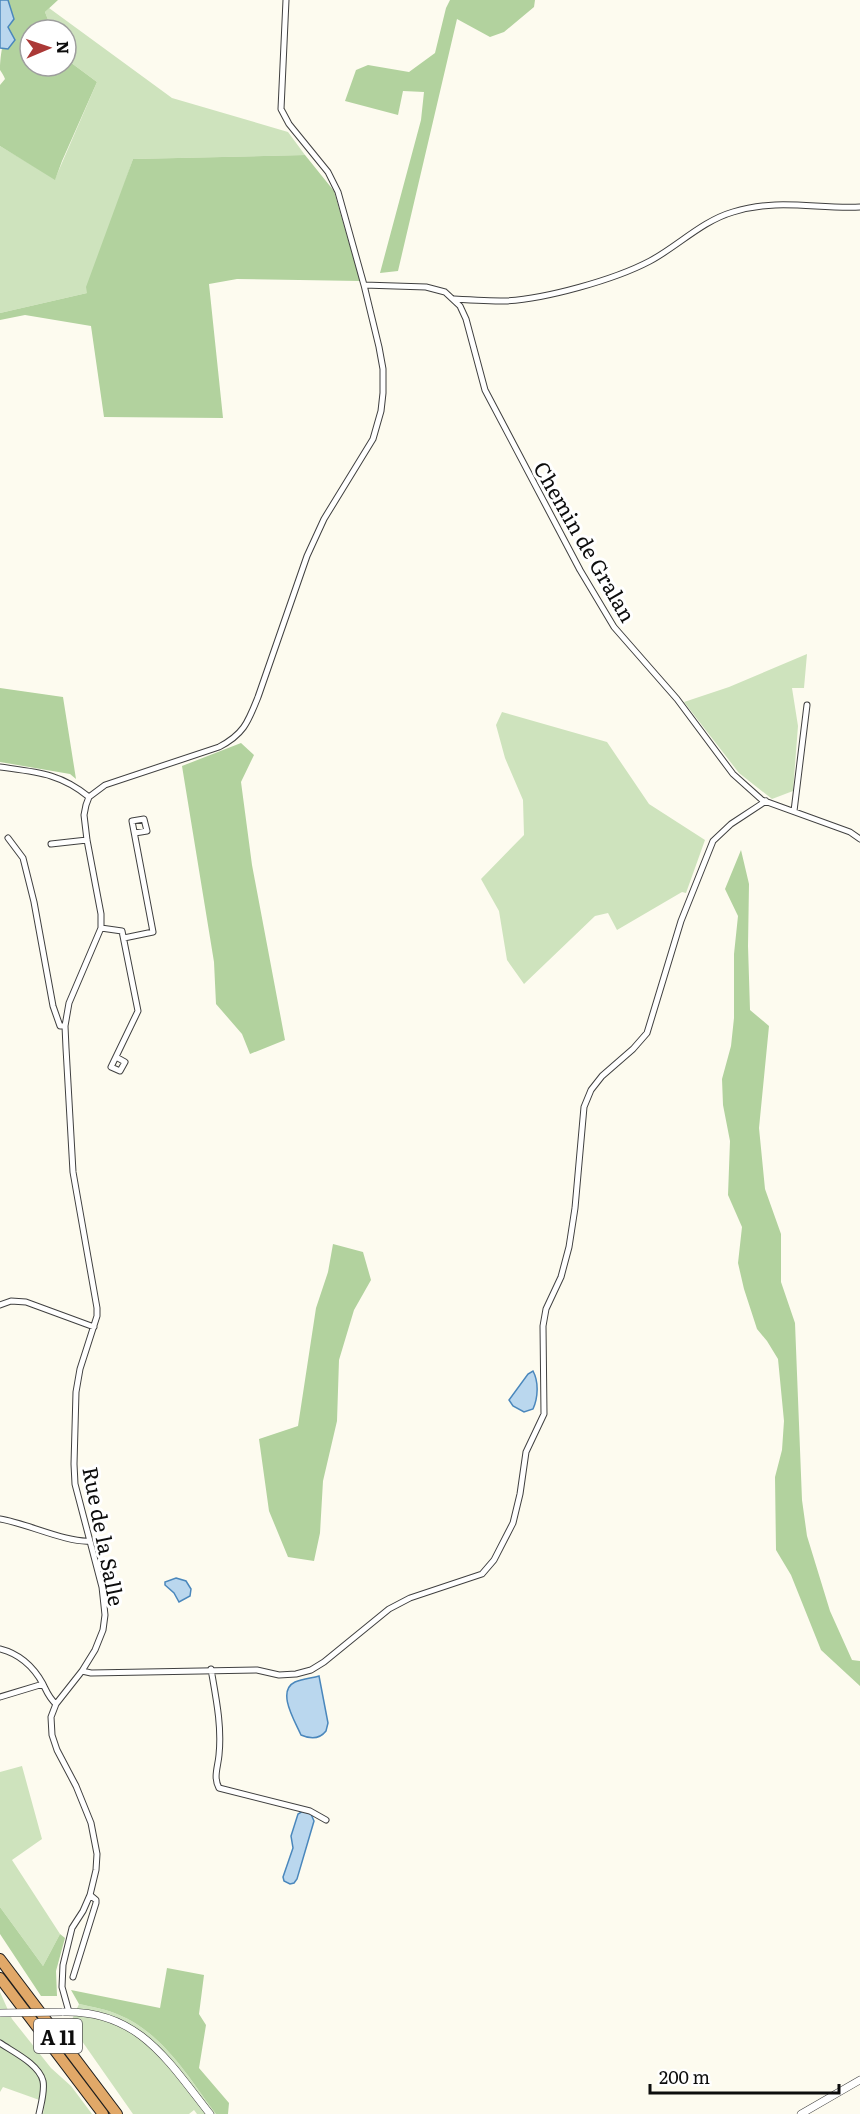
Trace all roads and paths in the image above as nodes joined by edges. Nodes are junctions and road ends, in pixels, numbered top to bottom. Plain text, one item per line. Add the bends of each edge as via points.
1 (286, 0) edge
2 (860, 207) edge
3 (364, 285) junction
4 (454, 299) junction
5 (807, 705) dead end
6 (0, 767) edge
7 (89, 797) junction
8 (766, 801) junction
9 (794, 811) junction
10 (135, 833) dead end
11 (8, 838) dead end
12 (860, 839) edge
13 (87, 840) junction
14 (51, 844) dead end
15 (101, 928) junction
16 (124, 938) junction
17 (65, 1026) junction
18 (116, 1057) dead end
19 (0, 1305) edge
20 (94, 1327) junction
21 (0, 1519) edge
22 (90, 1541) junction
23 (0, 1648) edge
24 (211, 1669) junction
25 (82, 1671) junction
26 (43, 1684) junction
27 (0, 1697) edge
28 (56, 1704) junction
29 (326, 1820) dead end
30 (90, 1895) junction
31 (0, 1959) edge
32 (73, 1977) dead end
33 (0, 1978) edge
34 (66, 2012) junction
35 (0, 2013) edge
36 (0, 2043) edge
37 (860, 2080) edge
38 (39, 2114) edge
39 (103, 2114) edge
40 (117, 2114) edge
41 (210, 2114) edge
42 (801, 2114) edge

1 - 3 street via 282,109 338,192
2 - 4 street via 774,203 750,207 729,212 699,228 634,269 596,282 506,301
3 - 4 street via 426,287
3 - 7 street via 383,369 378,426 315,537 249,720 242,731 219,747 105,785
4 - 8 street, Chemin de Gralan via 466,319 485,390 614,627 677,699 733,774
5 - 9 street
6 - 7 street via 56,777
7 - 13 street, Rue de la Salle via 84,815
8 - 9 street, Chemin de Gralan
8 - 24 street via 713,841 681,921 647,1032 602,1076 584,1107 568,1247 543,1326 544,1414 526,1452 513,1522 495,1560 482,1574 389,1609 311,1670 279,1675
9 - 12 street, Chemin de Gralan
10 - 16 street via 153,932
11 - 17 street via 23,858 53,1006 60,1026
13 - 14 street
13 - 15 street, Rue de la Salle
15 - 16 street via 122,931
15 - 17 street, Rue de la Salle via 69,1003
16 - 18 street via 138,1011
17 - 20 street, Rue de la Salle via 73,1172 96,1300
19 - 20 street via 26,1302
20 - 22 street, Rue de la Salle via 76,1392 74,1464 75,1484
21 - 22 street via 80,1542
22 - 25 street, Rue de la Salle via 105,1615 99,1642
23 - 26 street via 25,1661
24 - 25 street via 91,1674
24 - 29 street via 219,1714 215,1777 219,1788 309,1810
25 - 28 street, Rue de la Salle
26 - 27 street
26 - 28 street
28 - 30 street via 51,1717 52,1734 85,1805 94,1838 96,1870
30 - 32 street via 96,1903
30 - 34 street via 72,1928 63,1965
31 - 40 highway, A 11
33 - 39 highway, A 11
34 - 35 street, bridge
34 - 41 street via 97,2015 134,2029 160,2052
36 - 38 street via 40,2073 43,2081
37 - 42 street

